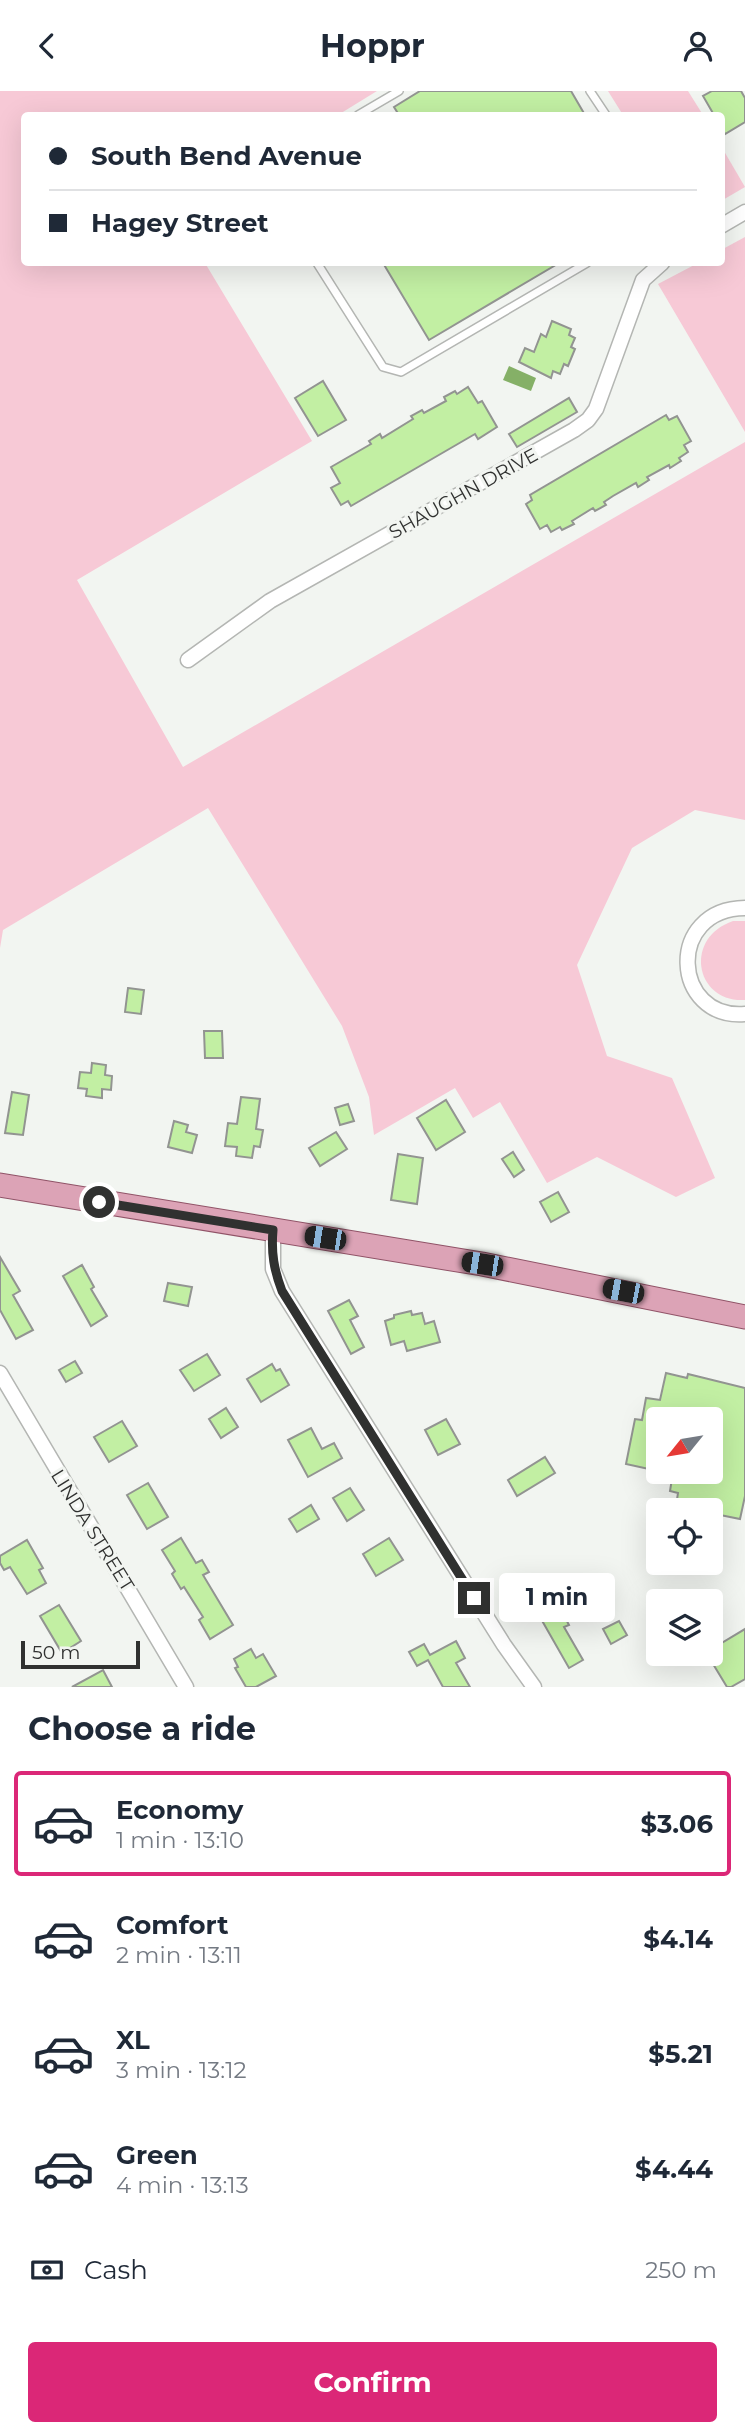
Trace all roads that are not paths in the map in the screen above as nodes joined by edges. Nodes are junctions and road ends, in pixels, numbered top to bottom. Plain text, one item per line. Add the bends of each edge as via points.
1 (399, 91) edge
2 (590, 91) edge
3 (363, 112) edge
4 (604, 112) edge
5 (745, 212) edge
6 (725, 224) edge
7 (319, 266) edge
8 (582, 266) edge
9 (659, 266) edge
10 (188, 660) dead end
11 (745, 908) edge
12 (745, 1014) edge
13 (0, 1185) edge
14 (273, 1230) junction
15 (745, 1317) edge
16 (0, 1373) edge
17 (186, 1687) edge
18 (534, 1687) edge

1 - 3 lane
2 - 4 lane
5 - 6 street
7 - 8 lane via 383,367 401,372
9 - 10 street, SHAUGHN DRIVE via 643,280 588,420 270,601
11 - 12 street via 715,913 702,923 688,950 687,965 690,980 708,1004 722,1012
13 - 14 main road
14 - 15 main road via 482,1264
14 - 18 street via 273,1269 282,1291
16 - 17 street, LINDA STREET

